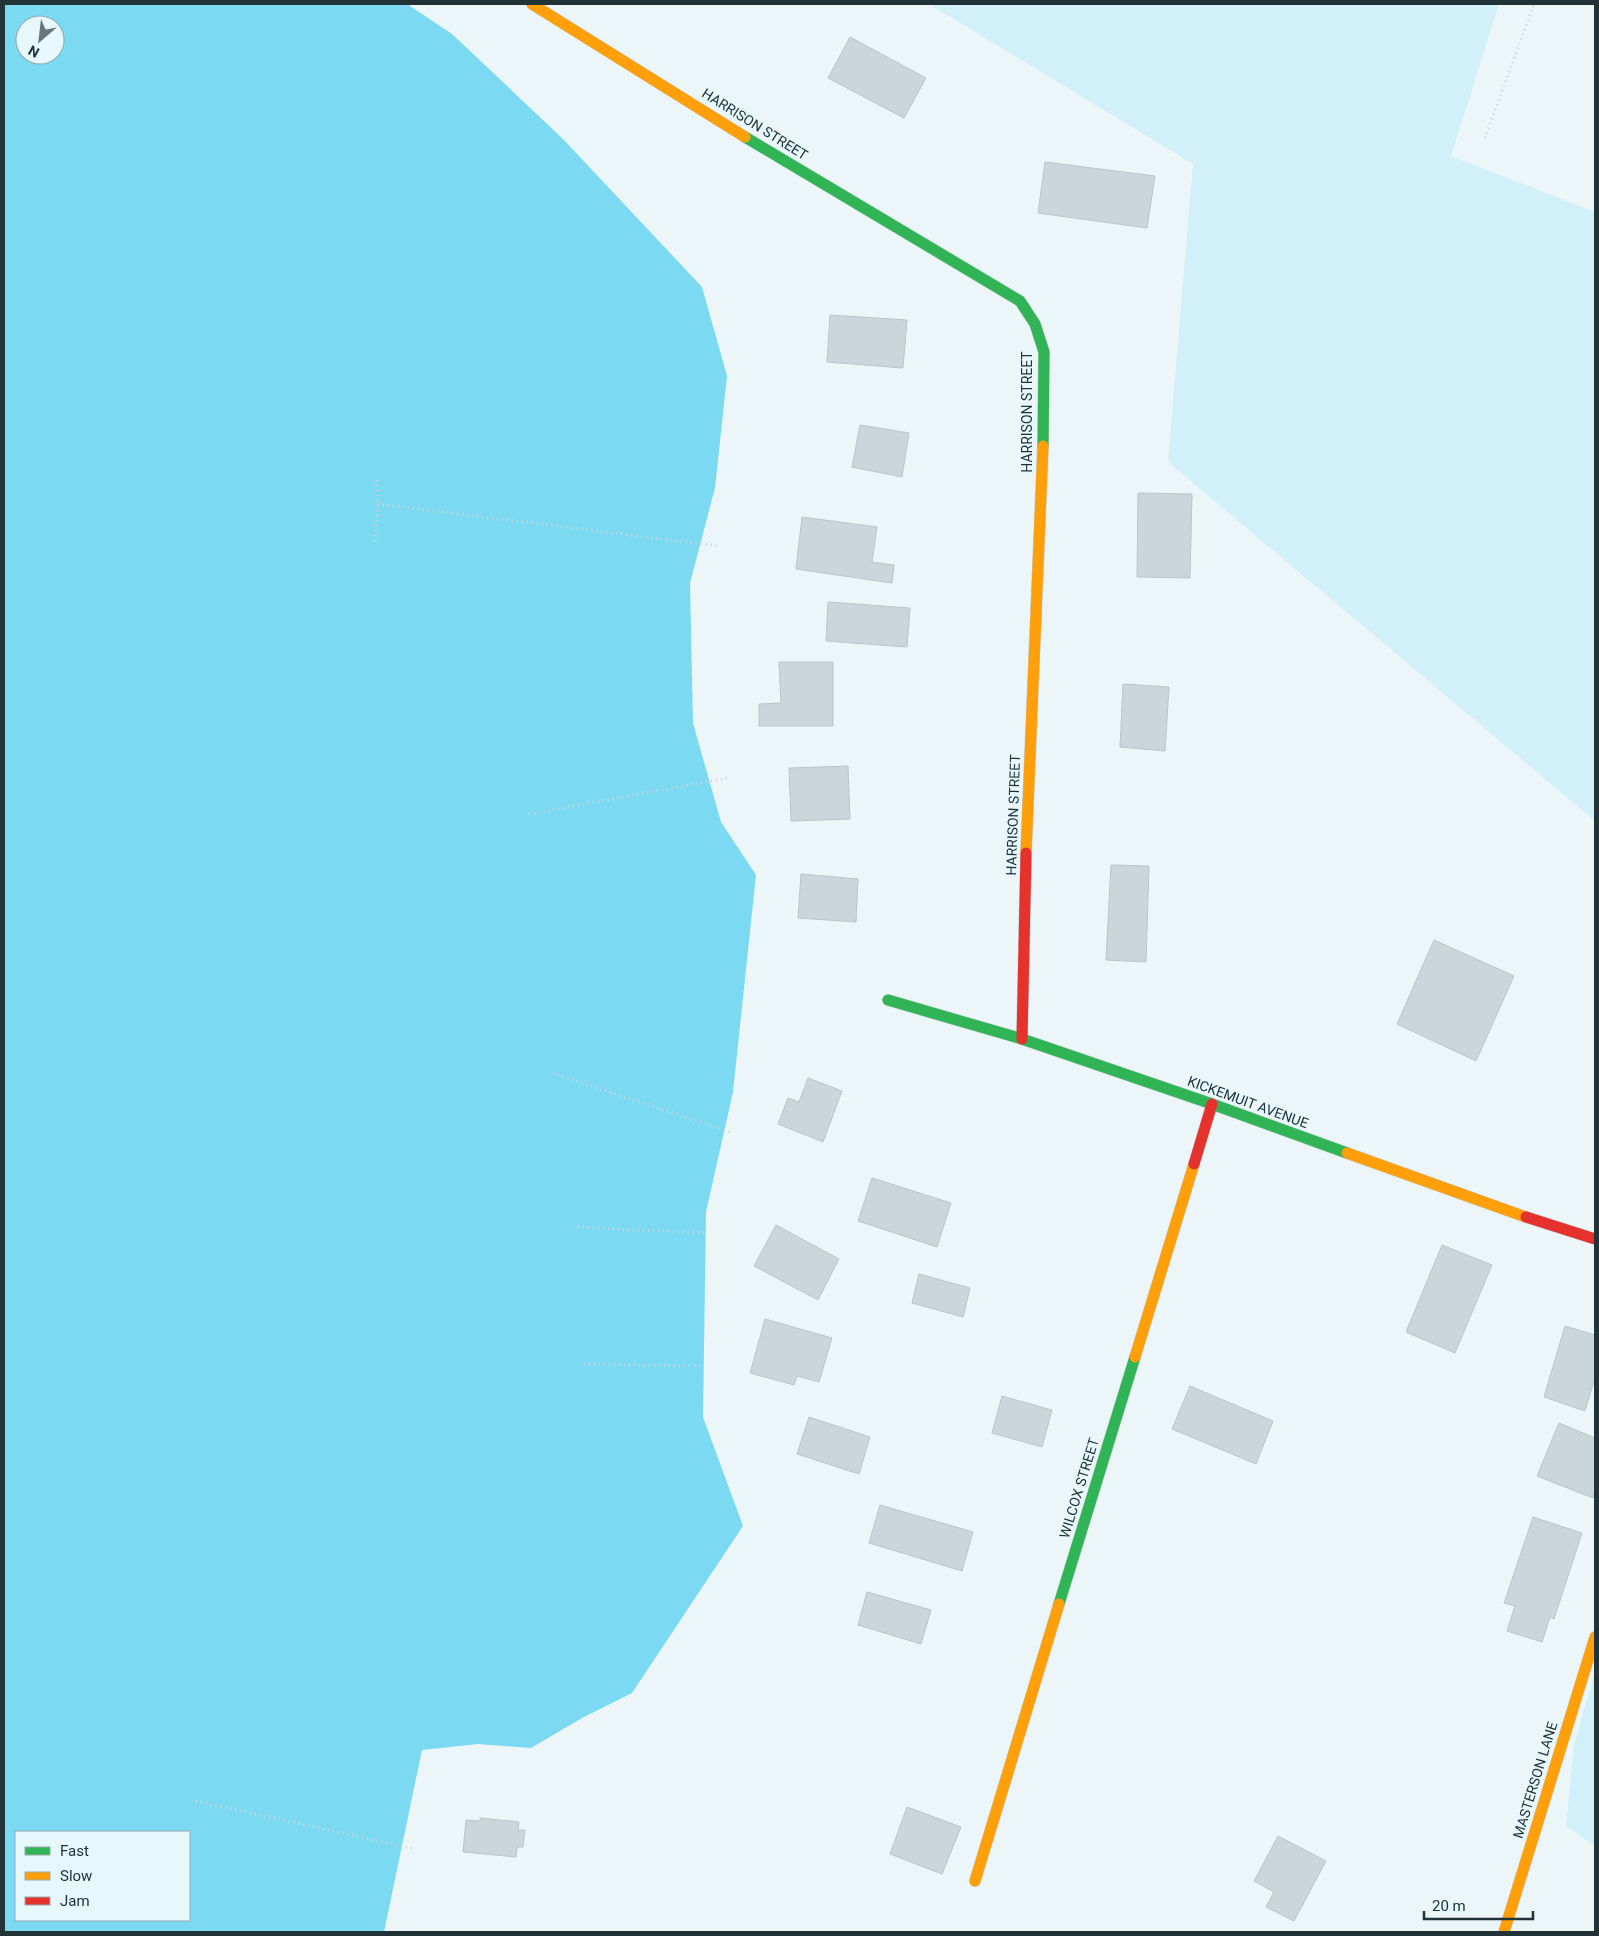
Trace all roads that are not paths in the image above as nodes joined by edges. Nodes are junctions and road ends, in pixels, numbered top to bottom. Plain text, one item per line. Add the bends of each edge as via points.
1 (532, 4) edge
2 (888, 1000) dead end
3 (1022, 1039) junction
4 (1212, 1104) junction
5 (1595, 1239) edge
6 (1595, 1637) edge
7 (975, 1881) dead end
8 (1504, 1932) edge

1 - 3 street, HARRISON STREET via 766,150 1020,301 1035,324 1044,352 1042,488 1027,820
2 - 3 street, KICKEMUIT AVENUE
3 - 4 street, KICKEMUIT AVENUE
4 - 5 street, KICKEMUIT AVENUE
4 - 7 street, WILCOX STREET
6 - 8 street, MASTERSON LANE

